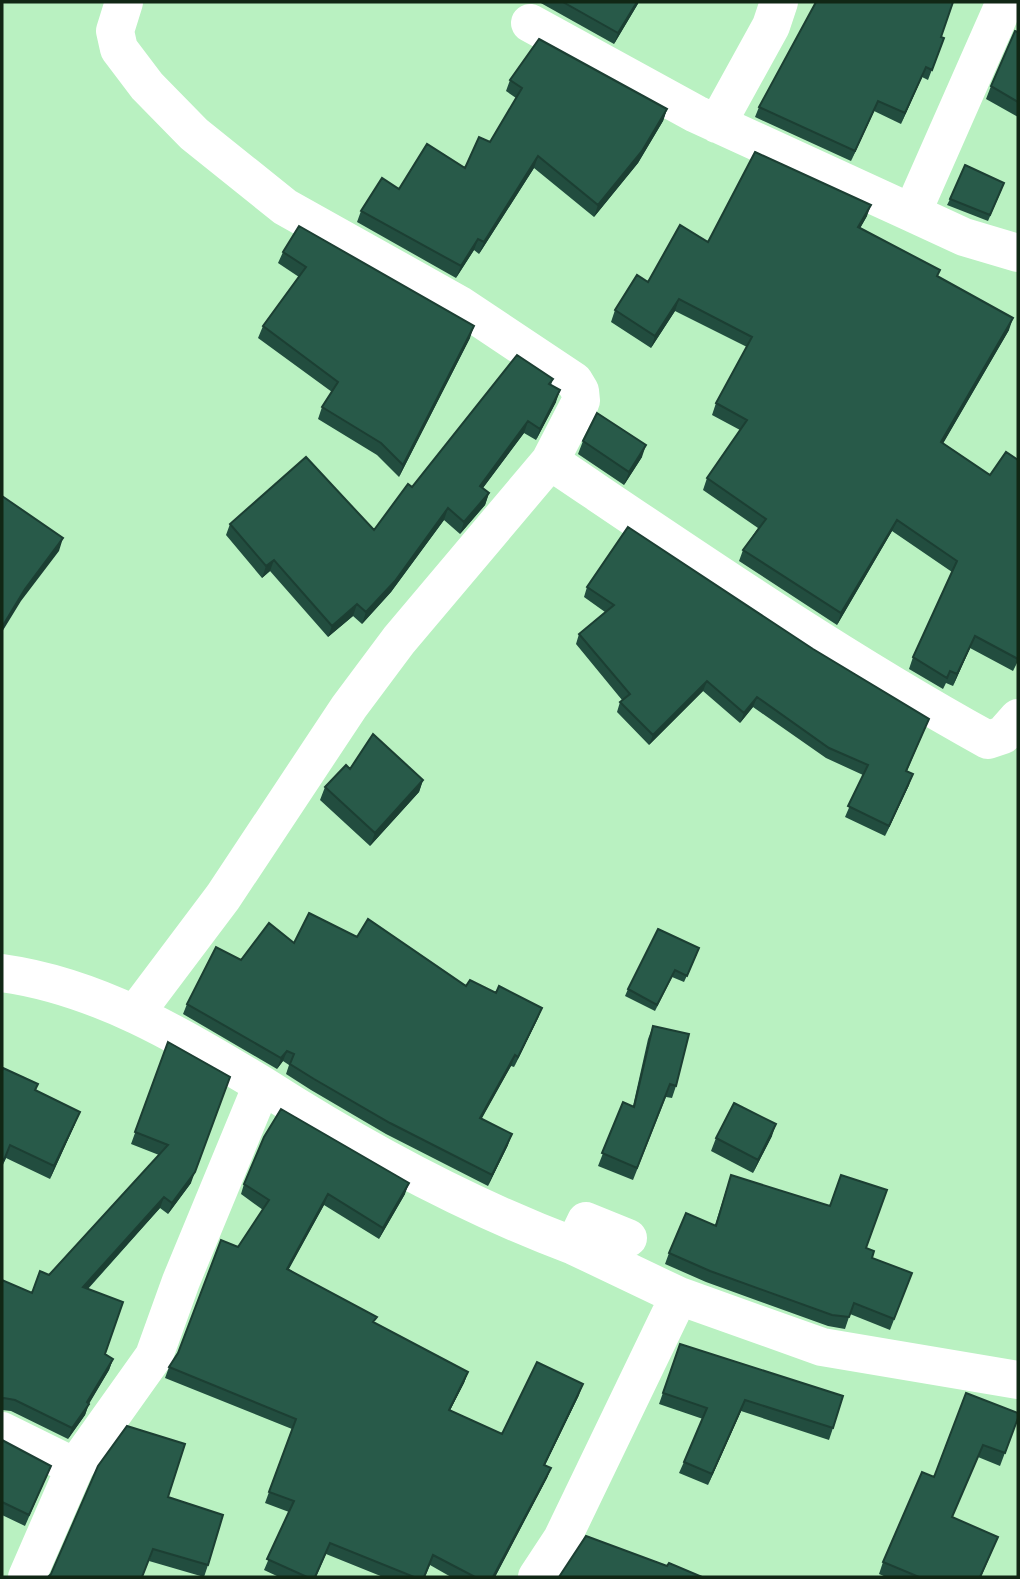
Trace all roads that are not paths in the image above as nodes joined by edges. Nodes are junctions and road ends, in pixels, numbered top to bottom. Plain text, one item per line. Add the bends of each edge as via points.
1 (124, 2) edge
2 (779, 2) edge
3 (1005, 2) edge
4 (530, 23) dead end
5 (717, 124) junction
6 (912, 213) junction
7 (1018, 253) edge
8 (550, 461) junction
9 (1018, 718) edge
10 (2, 973) edge
11 (135, 1014) junction
12 (262, 1085) junction
13 (628, 1238) dead end
14 (574, 1246) junction
15 (679, 1296) junction
16 (1018, 1380) edge
17 (2, 1431) edge
18 (75, 1467) junction
19 (27, 1577) edge
20 (537, 1577) edge

1 - 8 street via 115,31 119,49 194,134 285,207 460,305 574,381 581,401
2 - 5 street via 771,26
3 - 6 street
4 - 5 street
5 - 6 street
6 - 7 street via 964,237
8 - 9 street via 761,604 896,689 988,740 1003,735
8 - 11 street via 399,640 223,897
10 - 11 street via 54,984
11 - 12 street
12 - 14 street via 314,1118 503,1219
12 - 18 street via 154,1356
13 - 14 street via 586,1221
14 - 15 street
15 - 16 street via 821,1347
15 - 20 street via 562,1539
17 - 18 street
18 - 19 street

